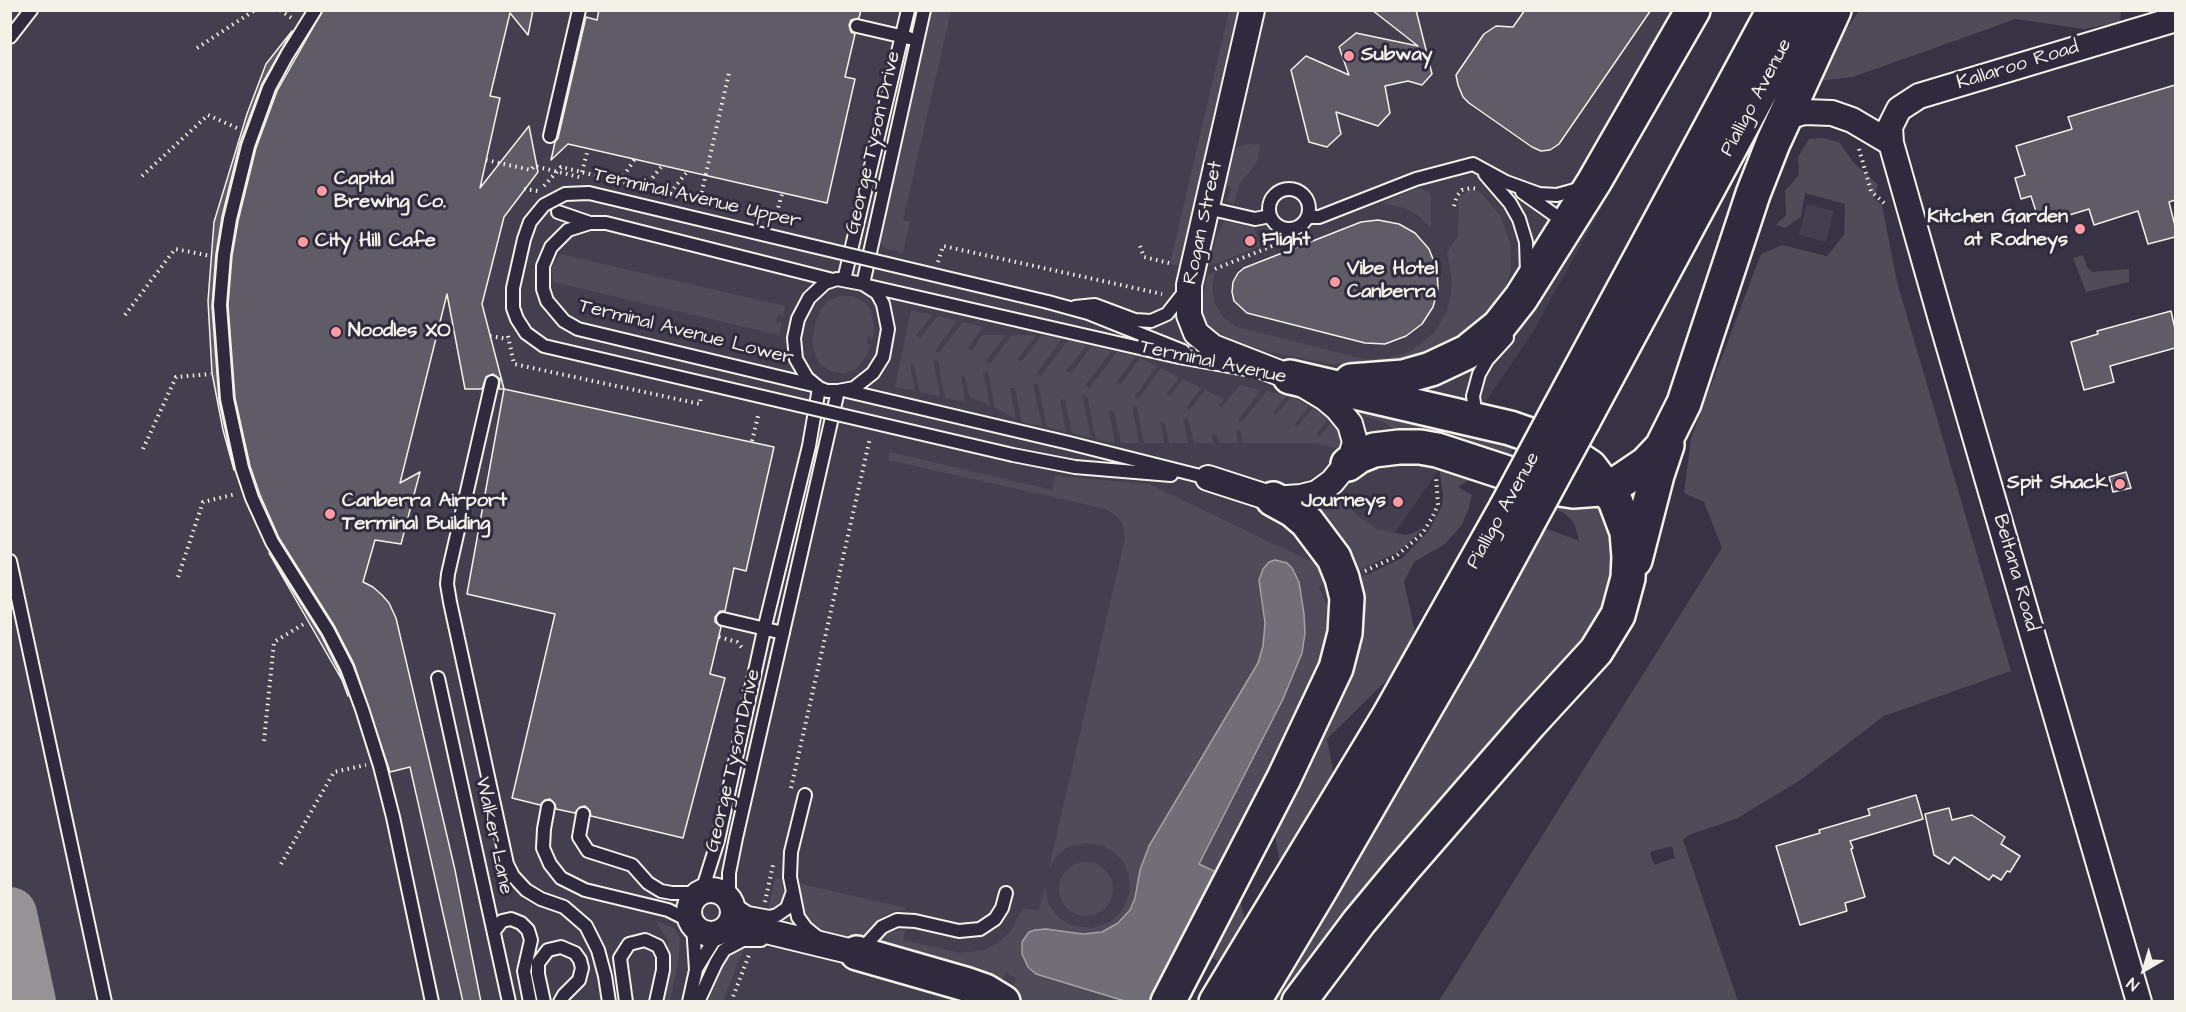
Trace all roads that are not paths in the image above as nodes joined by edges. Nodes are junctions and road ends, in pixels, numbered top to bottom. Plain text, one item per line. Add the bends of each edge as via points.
1 (31, 10) edge
2 (315, 10) edge
3 (579, 10) edge
4 (908, 10) edge
5 (924, 10) edge
6 (1252, 10) edge
7 (1693, 10) edge
8 (1774, 10) edge
9 (1803, 10) edge
10 (1834, 10) edge
11 (2175, 19) edge
12 (857, 26) dead end
13 (10, 37) edge
14 (902, 37) junction
15 (918, 40) junction
16 (1784, 118) junction
17 (550, 136) dead end
18 (1891, 143) junction
19 (1481, 169) junction
20 (1506, 182) junction
21 (1594, 182) junction
22 (1207, 208) junction
23 (558, 212) dead end
24 (1308, 217) junction
25 (1273, 221) junction
26 (590, 223) junction
27 (1564, 229) junction
28 (838, 280) junction
29 (1180, 281) junction
30 (866, 285) junction
31 (1521, 298) junction
32 (1068, 307) junction
33 (1232, 367) junction
34 (1290, 377) junction
35 (492, 382) dead end
36 (818, 387) junction
37 (842, 391) junction
38 (1570, 416) junction
39 (1477, 421) junction
40 (1673, 426) junction
41 (1013, 455) joint
42 (1347, 464) junction
43 (1208, 478) junction
44 (1607, 488) junction
45 (1273, 499) junction
46 (1515, 518) junction
47 (10, 561) edge
48 (1626, 589) junction
49 (723, 619) dead end
50 (764, 630) junction
51 (783, 633) junction
52 (438, 678) dead end
53 (805, 795) dead end
54 (548, 807) dead end
55 (583, 814) dead end
56 (792, 890) junction
57 (700, 892) junction
58 (1006, 893) dead end
59 (730, 901) junction
60 (692, 923) junction
61 (494, 931) junction
62 (721, 932) junction
63 (850, 952) junction
64 (696, 970) junction
65 (105, 1002) edge
66 (432, 1002) edge
67 (509, 1002) edge
68 (530, 1002) edge
69 (544, 1002) edge
70 (560, 1002) edge
71 (609, 1002) edge
72 (626, 1002) edge
73 (656, 1002) edge
74 (689, 1002) edge
75 (698, 1002) edge
76 (1003, 1002) edge
77 (1168, 1002) edge
78 (1216, 1002) edge
79 (1253, 1002) edge
80 (1299, 1002) edge
81 (2139, 1002) edge

1 - 13 lane
2 - 66 lane via 269,88 248,146 230,219 220,305 227,399 252,498 272,542 328,631 362,709 393,818
3 - 17 lane
4 - 14 lane, George Tyson Drive
5 - 15 lane, George Tyson Drive
6 - 22 street, Rogan Street
7 - 21 main road
8 - 38 main road, Pialligo Avenue
9 - 38 main road, Pialligo Avenue
10 - 16 main road
11 - 18 street, Kallaroo Road via 1914,98 1899,109 1892,121
12 - 14 lane
14 - 15 lane
14 - 28 lane, George Tyson Drive
15 - 30 lane, George Tyson Drive
16 - 18 street via 1809,112 1832,113
16 - 40 main road via 1753,194
18 - 81 street, Beltana Road
19 - 20 lane
19 - 24 lane via 1473,164 1434,174 1319,217
19 - 31 lane via 1510,203 1524,231 1528,262
20 - 21 lane via 1546,195 1565,193
20 - 27 lane via 1556,216
21 - 27 main road
22 - 25 lane
22 - 29 street, Rogan Street
23 - 26 lane
24 - 25 lane via 1297,228 1285,229
24 - 25 lane via 1306,197 1299,191 1281,190 1269,204
26 - 28 lane, Terminal Avenue Lower via 606,223
26 - 36 lane, Terminal Avenue Lower via 562,234 548,251 543,266 544,295 564,321 587,332
27 - 31 main road
27 - 39 lane via 1566,243 1560,258 1479,374 1473,400
28 - 30 lane
28 - 36 lane via 821,286 809,298 795,331 798,364
29 - 32 lane via 1171,310 1151,321 1135,320 1095,305
29 - 34 street, Rogan Street via 1194,329 1201,339 1220,351
30 - 33 lane, Terminal Avenue
30 - 37 lane via 884,304 886,344 873,373 862,384
31 - 34 main road via 1489,336 1455,359 1431,369 1358,382
32 - 33 lane
32 - 41 lane, Terminal Avenue Upper, bridge via 589,193 566,194 544,205 527,230 513,288 515,314 526,333 553,350
33 - 34 lane, Terminal Avenue
34 - 39 main road
34 - 42 street, Terminal Avenue via 1325,398 1347,419 1355,442
35 - 71 lane via 448,574 450,602 507,864 526,890 564,907 586,926 598,950
36 - 37 lane
36 - 50 lane, George Tyson Drive via 809,446
37 - 43 lane, Terminal Avenue
37 - 51 lane, George Tyson Drive
38 - 46 main road, Pialligo Avenue, bridge
39 - 44 main road via 1556,444 1590,467
40 - 44 main road via 1662,447 1646,464
40 - 48 main road
41 - 43 lane, Terminal Avenue via 1075,467
42 - 44 main road via 1374,450 1420,447 1553,488
42 - 45 street, Terminal Avenue via 1317,493
43 - 45 street, Terminal Avenue
44 - 48 main road via 1627,532
45 - 77 main road via 1307,522 1334,558 1347,598 1345,633 1336,668 1293,758
46 - 78 main road, Pialligo Avenue via 1389,716
46 - 79 main road, Pialligo Avenue via 1454,658
47 - 65 lane
48 - 80 main road via 1618,615 1596,651 1403,869
49 - 50 lane
50 - 51 lane
50 - 57 lane, George Tyson Drive via 718,840
51 - 59 lane, George Tyson Drive via 731,860
52 - 61 lane, Walker Lane
53 - 56 lane via 790,860
54 - 60 lane via 543,848 561,878 585,890 668,910
55 - 57 lane via 579,837 588,851 632,865 661,891
56 - 59 lane via 784,910 774,916 761,916
56 - 63 lane via 803,924 813,934
57 - 59 street via 715,889
57 - 60 street via 690,904
58 - 63 lane via 995,919 980,929 959,931 897,920
59 - 62 street via 732,918
60 - 62 street via 705,933
60 - 64 lane
61 - 67 lane, Walker Lane
61 - 68 lane via 511,919 528,930 531,943 524,969
62 - 63 street via 738,927 758,929
62 - 64 lane
63 - 75 lane via 743,940 724,950
63 - 76 main road via 965,984
64 - 74 lane
69 - 70 lane via 538,963 548,950 561,947 574,953 582,968 579,980
72 - 73 lane via 620,958 629,944 645,940 658,946 663,956

